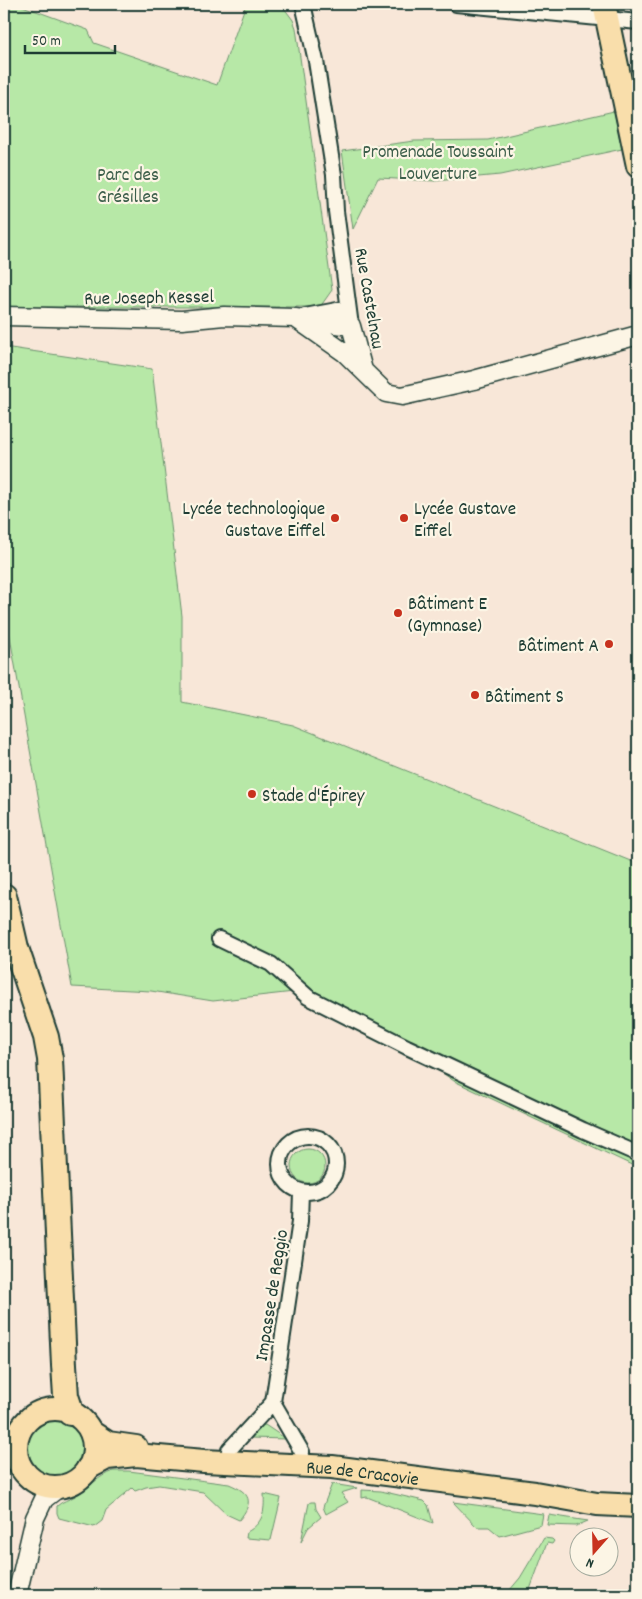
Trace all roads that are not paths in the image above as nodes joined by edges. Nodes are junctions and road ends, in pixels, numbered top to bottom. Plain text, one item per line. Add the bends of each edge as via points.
1 (303, 4) edge
2 (456, 4) edge
3 (619, 16) edge
4 (638, 166) edge
5 (348, 308) junction
6 (4, 316) edge
7 (296, 318) junction
8 (351, 326) junction
9 (638, 335) edge
10 (363, 370) junction
11 (4, 896) edge
12 (219, 939) dead end
13 (638, 1154) edge
14 (301, 1192) junction
15 (273, 1402) junction
16 (70, 1413) junction
17 (12, 1431) edge
18 (91, 1432) junction
19 (229, 1450) junction
20 (302, 1452) junction
21 (10, 1458) edge
22 (88, 1468) junction
23 (61, 1486) junction
24 (638, 1497) edge
25 (638, 1506) edge
26 (17, 1595) edge

1 - 5 street, Rue Castelnau via 316,61 334,175
2 - 3 street
3 - 4 main road
5 - 7 street, Rue Joseph Kessel
5 - 8 street, Rue Castelnau
6 - 7 street, Rue Joseph Kessel via 182,320 224,316
7 - 8 street, Rue Joseph Kessel
7 - 10 street
8 - 10 street, Rue Castelnau
9 - 10 street, Rue Castelnau via 474,380 402,396 386,392
11 - 16 highway via 16,948 46,1037 50,1059 64,1365
12 - 13 street via 271,964 308,997 407,1047
14 - 14 street via 321,1190 334,1176 335,1155 322,1139 310,1136 292,1140 280,1160 284,1180
14 - 15 street, Impasse de Reggio via 300,1221
15 - 19 street
15 - 20 street
16 - 17 main road via 59,1410 40,1413
16 - 18 main road via 86,1423
17 - 21 main road via 16,1446
18 - 19 main road, Rue de Cracovie via 108,1443 137,1447
18 - 22 main road via 94,1450
19 - 20 main road, Rue de Cracovie
20 - 24 main road, Rue de Cracovie via 616,1497
21 - 23 main road via 40,1484
22 - 23 main road via 76,1480
22 - 25 main road, Rue de Cracovie via 108,1458 136,1455 332,1466 597,1504
23 - 26 street via 44,1499 35,1518

